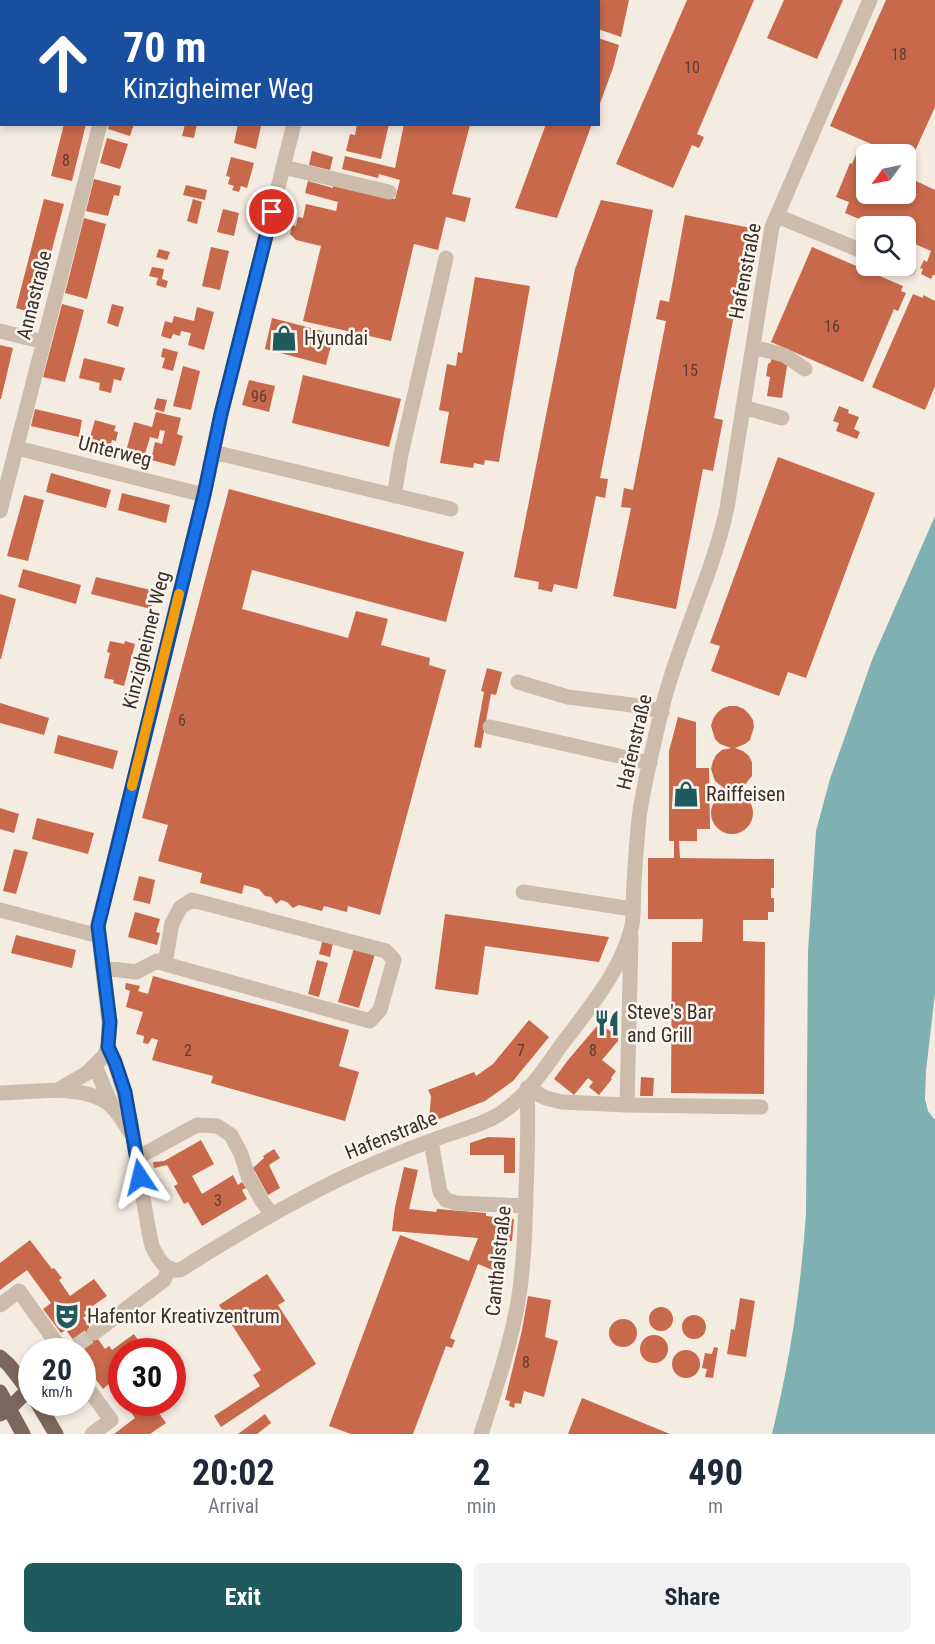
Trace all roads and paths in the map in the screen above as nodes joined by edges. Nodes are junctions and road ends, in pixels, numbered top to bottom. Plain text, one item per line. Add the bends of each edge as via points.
1 (870, 0) edge
2 (99, 126) edge
3 (293, 126) edge
4 (283, 167) junction
5 (389, 192) dead end
6 (777, 216) junction
7 (856, 248) edge
8 (446, 258) dead end
9 (0, 331) edge
10 (44, 342) junction
11 (753, 346) junction
12 (805, 369) dead end
13 (743, 407) junction
14 (782, 418) dead end
15 (16, 448) junction
16 (213, 452) junction
17 (204, 495) junction
18 (394, 496) junction
19 (451, 509) dead end
20 (0, 511) edge
21 (518, 682) dead end
22 (662, 712) junction
23 (490, 727) dead end
24 (650, 763) junction
25 (523, 892) dead end
26 (632, 909) junction
27 (0, 910) edge
28 (632, 925) junction
29 (99, 936) junction
30 (165, 964) junction
31 (103, 968) junction
32 (108, 1047) junction
33 (95, 1066) junction
34 (527, 1088) junction
35 (58, 1090) junction
36 (0, 1093) edge
37 (112, 1106) junction
38 (627, 1106) junction
39 (761, 1107) dead end
40 (132, 1136) junction
41 (431, 1141) junction
42 (137, 1158) junction
43 (526, 1206) junction
44 (272, 1215) junction
45 (169, 1268) junction
46 (0, 1305) edge
47 (94, 1333) tunnel mouth
48 (60, 1338) edge
49 (0, 1357) edge
50 (18, 1379) edge
51 (18, 1399) edge
52 (96, 1399) edge
53 (3, 1402) edge
54 (45, 1416) edge
55 (23, 1434) edge
56 (56, 1434) edge
57 (92, 1434) edge
58 (481, 1434) edge

1 - 6 street, Hafenstraße
2 - 10 street, Annastraße
3 - 4 street, Kinzigheimer Weg
4 - 5 street
4 - 16 street, Kinzigheimer Weg
6 - 7 street
6 - 11 street, Hafenstraße
8 - 18 street
9 - 10 street
10 - 15 street, Annastraße
11 - 12 street via 784,355
11 - 13 street, Hafenstraße
13 - 14 street
13 - 22 street, Hafenstraße via 722,533
15 - 17 street, Unterweg
15 - 20 street, Annastraße
16 - 17 street, Kinzigheimer Weg
16 - 18 street
17 - 29 street, Kinzigheimer Weg via 101,913
18 - 19 street
21 - 22 street via 568,697
22 - 24 street, Hafenstraße
23 - 24 street
24 - 26 street, Hafenstraße via 640,816
25 - 26 street
26 - 28 street, Hafenstraße
27 - 29 street
28 - 34 street, Hafenstraße via 604,986
28 - 38 street
29 - 31 street, Kinzigheimer Weg
30 - 30 street via 370,1021 380,1010 394,960 386,951 192,900 181,908 172,923
30 - 31 street via 157,961 136,972
31 - 32 street, Kinzigheimer Weg via 110,1022
32 - 33 street
32 - 40 street via 125,1092
33 - 35 street
33 - 37 street
34 - 38 street via 562,1102
34 - 41 street, Hafenstraße via 491,1119
34 - 43 street, Canthalstraße
35 - 36 street
35 - 37 street via 89,1093
37 - 40 street
38 - 39 street
40 - 42 street
41 - 43 street via 440,1192 446,1200
41 - 44 street, Hafenstraße via 357,1171
42 - 44 street via 197,1125 217,1126 231,1135 248,1176
42 - 45 street via 152,1246 161,1263
43 - 58 street, Canthalstraße via 517,1304
44 - 45 street, Hafenstraße via 180,1270
45 - 47 street via 164,1280
46 - 48 street via 19,1291
49 - 50 main road
51 - 53 main road
52 - 57 street via 111,1420
53 - 55 main road
54 - 56 main road

